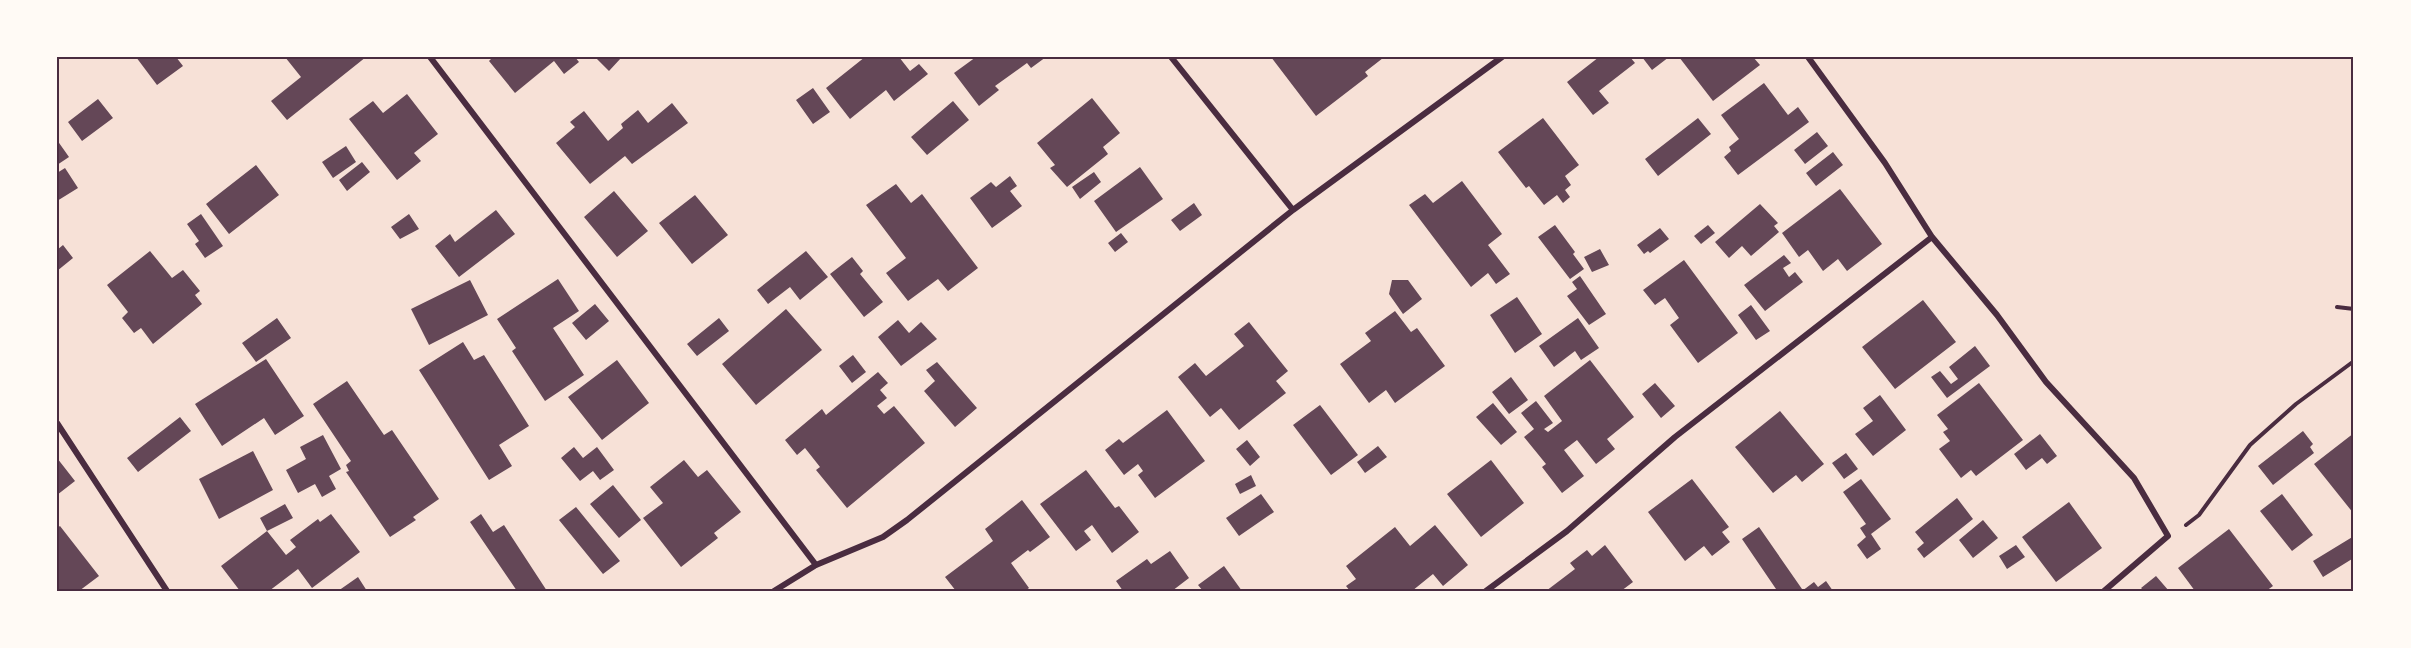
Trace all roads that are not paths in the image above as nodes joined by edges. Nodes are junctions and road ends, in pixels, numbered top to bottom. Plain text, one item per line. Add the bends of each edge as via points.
1 (430, 57) edge
2 (1171, 57) edge
3 (1502, 57) edge
4 (1808, 57) edge
5 (1293, 210) junction
6 (1932, 237) junction
7 (57, 423) edge
8 (816, 565) junction
9 (167, 591) edge
10 (774, 591) edge
11 (1486, 591) edge
12 (2104, 591) edge

1 - 8 street
2 - 5 street
3 - 5 street
4 - 6 street
5 - 8 street via 908,520 883,537
6 - 11 street via 1675,437 1566,531
6 - 12 street via 2046,382 2134,478 2168,536
7 - 9 street
8 - 10 street

